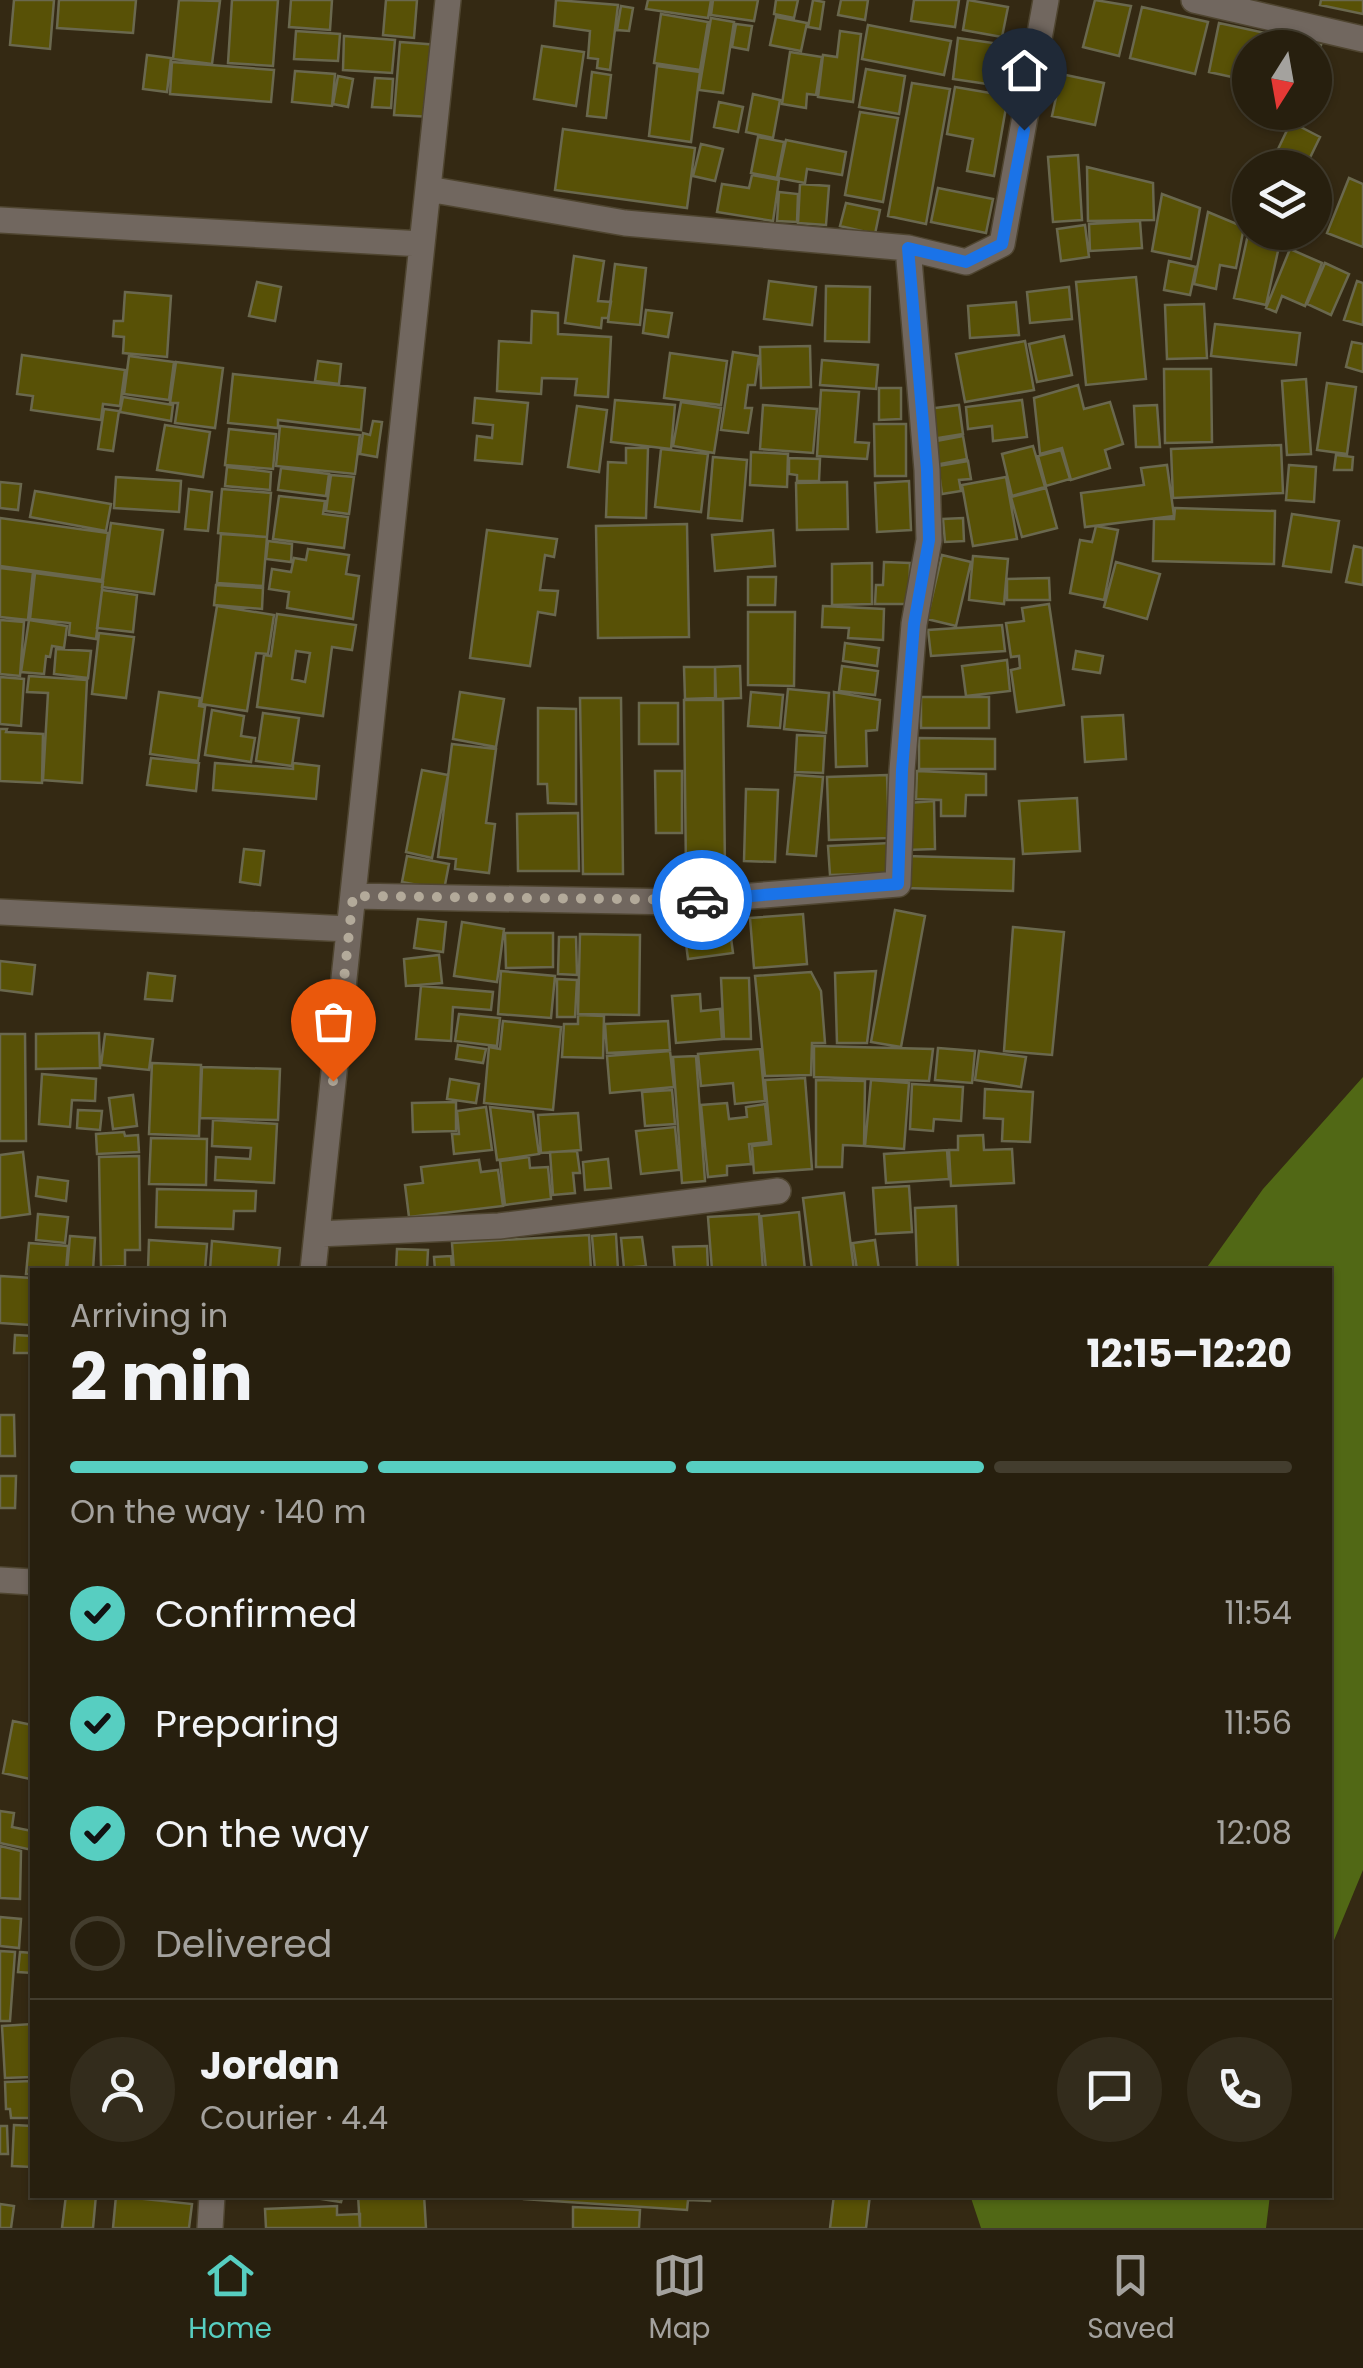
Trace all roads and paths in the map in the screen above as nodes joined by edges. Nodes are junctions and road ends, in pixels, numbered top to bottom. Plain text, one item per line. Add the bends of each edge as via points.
1 (448, 0) edge
2 (1046, 0) edge
3 (1194, 0) edge
4 (1363, 39) edge
5 (428, 189) junction
6 (0, 220) edge
7 (422, 244) junction
8 (908, 248) junction
9 (353, 896) junction
10 (0, 912) edge
11 (350, 929) junction
12 (778, 1192) dead end
13 (317, 1234) junction
14 (314, 1268) edge
15 (0, 1580) edge
16 (30, 1582) edge
17 (212, 2198) edge
18 (210, 2228) edge

1 - 5 street
2 - 8 street via 1002,244 966,262
3 - 4 street
5 - 7 street
5 - 8 street via 625,223
6 - 7 street
7 - 9 street
8 - 9 street via 929,540 914,624 898,884 678,902
9 - 11 street
10 - 11 street
11 - 13 street
12 - 13 street via 499,1226
13 - 14 street
15 - 16 street
17 - 18 street

